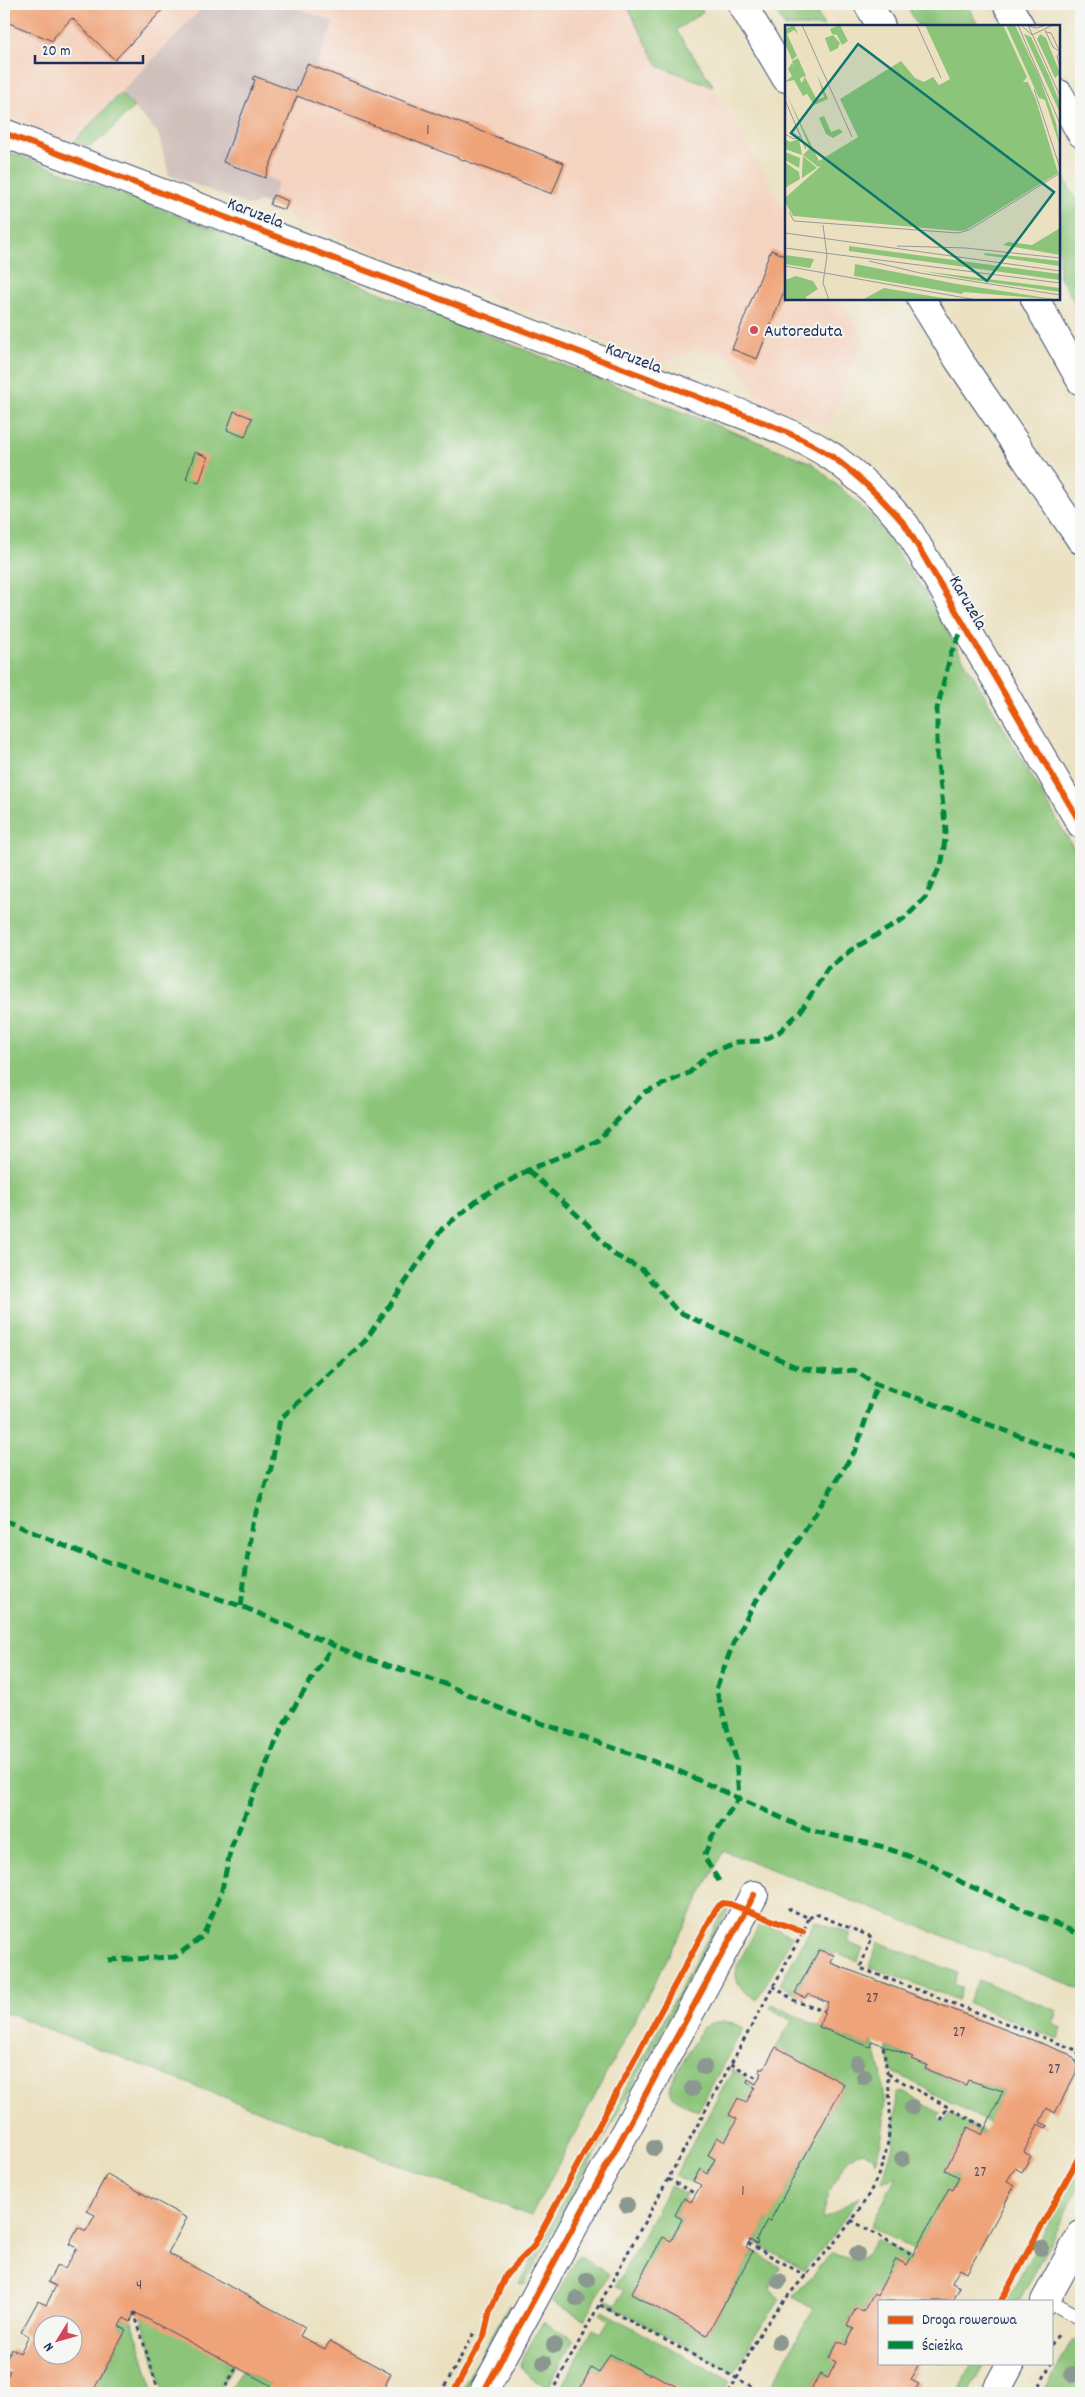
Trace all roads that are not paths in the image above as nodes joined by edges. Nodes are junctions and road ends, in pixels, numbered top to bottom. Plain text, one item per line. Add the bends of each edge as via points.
1 (742, 4) edge
2 (868, 4) edge
3 (1007, 4) edge
4 (880, 25) edge
5 (1019, 25) edge
6 (785, 76) edge
7 (1060, 96) edge
8 (4, 133) edge
9 (1081, 133) edge
10 (922, 300) edge
11 (1036, 300) edge
12 (1081, 381) edge
13 (1081, 540) edge
14 (1081, 824) edge
15 (766, 1900) road end
16 (1081, 2235) edge
17 (1048, 2300) edge
18 (1052, 2303) edge
19 (1081, 2318) edge
20 (1010, 2364) edge
21 (483, 2393) edge
22 (995, 2393) edge

1 - 6 main road
2 - 4 main road
3 - 5 main road
7 - 9 main road
8 - 14 main road, Karuzela via 695,396 802,440 832,457 867,485 906,526
10 - 13 main road
11 - 12 main road
15 - 21 main road
16 - 17 main road
18 - 19 lane
20 - 22 main road

